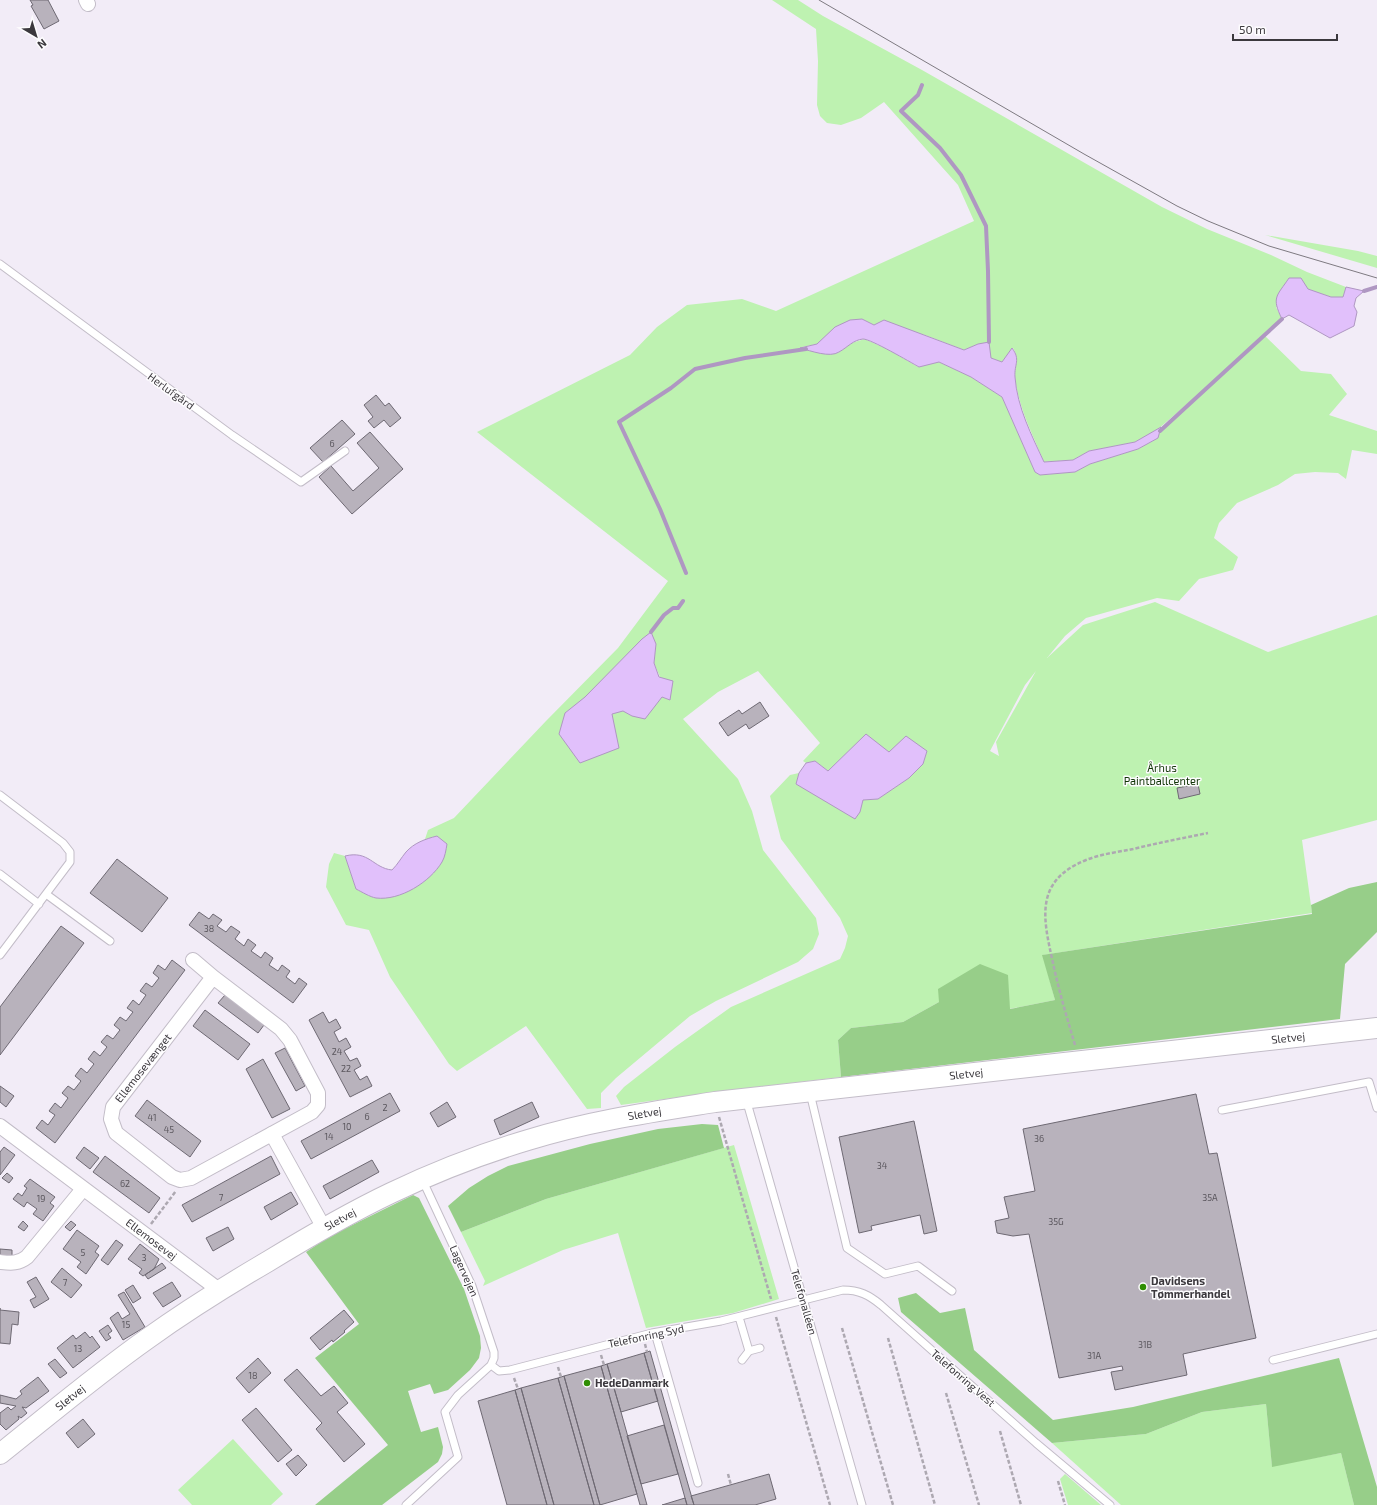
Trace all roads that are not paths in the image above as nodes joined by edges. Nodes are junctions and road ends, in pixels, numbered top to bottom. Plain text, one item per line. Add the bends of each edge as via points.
1 (0, 264) edge
2 (345, 451) dead end
3 (0, 795) edge
4 (0, 874) edge
5 (46, 894) junction
6 (39, 904) junction
7 (110, 941) dead end
8 (0, 955) edge
9 (193, 960) dead end
10 (214, 977) junction
11 (1377, 1028) edge
12 (809, 1091) junction
13 (746, 1098) junction
14 (1377, 1108) edge
15 (1222, 1110) dead end
16 (0, 1126) edge
17 (272, 1134) junction
18 (422, 1179) junction
19 (83, 1189) junction
20 (324, 1228) junction
21 (0, 1262) edge
22 (219, 1290) junction
23 (952, 1291) dead end
24 (803, 1300) junction
25 (739, 1317) junction
26 (655, 1333) junction
27 (1377, 1334) edge
28 (760, 1348) dead end
29 (749, 1351) junction
30 (742, 1360) dead end
31 (1273, 1360) dead end
32 (491, 1365) junction
33 (0, 1454) edge
34 (698, 1483) dead end
35 (406, 1505) edge
36 (862, 1505) edge
37 (1110, 1505) edge

1 - 2 lane, Herlufgård via 232,435 302,482
3 - 5 lane via 63,843 70,852 70,862
4 - 6 lane
5 - 6 lane
5 - 7 lane
6 - 8 lane
9 - 10 street
10 - 17 street via 281,1029 290,1040 318,1093 318,1105 312,1112
10 - 17 street, Ellemosevænget via 113,1107 111,1119 116,1133 172,1177 180,1180 191,1178
11 - 12 street, Sletvej
12 - 13 street, Sletvej
12 - 23 lane via 847,1248 885,1274 918,1266
13 - 18 street, Sletvej via 610,1119 570,1128 503,1148
13 - 24 lane, Telefonalléen
14 - 15 lane via 1369,1082
16 - 19 street, Ellemosevej
17 - 20 street
18 - 20 street, Sletvej
18 - 32 lane, Lagervejen via 472,1286 494,1352
19 - 21 street via 26,1257 14,1263
19 - 22 street, Ellemosevej
20 - 22 street, Sletvej
22 - 33 street, Sletvej via 146,1339
24 - 25 lane, Telefonring Syd
24 - 36 lane, Telefonalléen
24 - 37 lane, Telefonring Vest via 843,1290 862,1292 870,1296
25 - 26 lane, Telefonring Syd
25 - 29 lane
26 - 32 lane, Telefonring Syd via 510,1370 499,1371
26 - 34 lane
27 - 31 lane
28 - 29 lane
29 - 30 lane
32 - 35 lane via 458,1395 445,1412 458,1457

